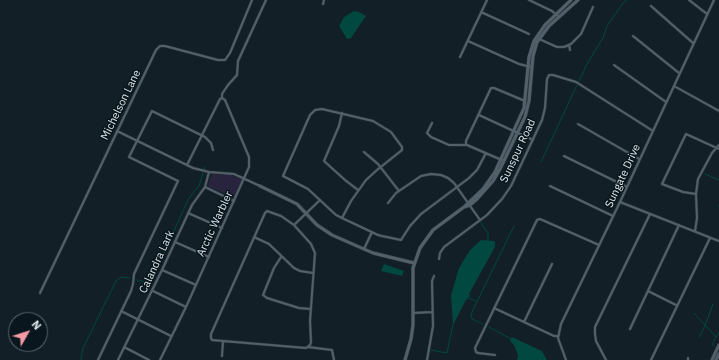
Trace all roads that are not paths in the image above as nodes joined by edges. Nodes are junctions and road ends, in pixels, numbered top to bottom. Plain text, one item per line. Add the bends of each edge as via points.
1 (252, 0) edge
2 (266, 0) edge
3 (324, 0) edge
4 (487, 0) edge
5 (529, 0) edge
6 (571, 0) edge
7 (578, 0) edge
8 (689, 0) edge
9 (714, 0) edge
10 (323, 4) dead end
11 (651, 6) dead end
12 (593, 7) dead end
13 (481, 12) junction
14 (707, 14) junction
15 (557, 16) junction
16 (529, 34) dead end
17 (633, 36) dead end
18 (538, 38) junction
19 (468, 40) junction
20 (693, 43) junction
21 (569, 46) junction
22 (570, 50) dead end
23 (460, 57) dead end
24 (614, 65) dead end
25 (529, 66) junction
26 (679, 73) junction
27 (674, 86) junction
28 (222, 98) junction
29 (527, 101) junction
30 (666, 102) junction
31 (719, 111) edge
32 (342, 113) junction
33 (479, 115) junction
34 (432, 123) dead end
35 (578, 124) dead end
36 (117, 131) junction
37 (653, 131) junction
38 (516, 132) junction
39 (202, 136) junction
40 (533, 140) junction
41 (137, 141) junction
42 (466, 144) junction
43 (719, 145) edge
44 (718, 149) edge
45 (213, 150) dead end
46 (364, 152) dead end
47 (486, 153) junction
48 (564, 156) dead end
49 (639, 159) junction
50 (503, 160) junction
51 (187, 165) junction
52 (381, 166) junction
53 (209, 172) junction
54 (245, 180) junction
55 (260, 186) joint
56 (550, 186) dead end
57 (205, 187) junction
58 (626, 187) junction
59 (457, 188) junction
60 (358, 190) junction
61 (399, 191) junction
62 (696, 194) junction
63 (320, 200) junction
64 (234, 201) junction
65 (620, 202) junction
66 (388, 204) dead end
67 (468, 204) junction
68 (188, 213) junction
69 (306, 213) junction
70 (650, 214) junction
71 (613, 216) junction
72 (342, 218) junction
73 (480, 220) junction
74 (294, 225) junction
75 (679, 225) junction
76 (222, 228) junction
77 (695, 231) junction
78 (372, 232) junction
79 (254, 237) junction
80 (710, 238) junction
81 (719, 241) edge
82 (175, 242) junction
83 (599, 245) junction
84 (364, 249) junction
85 (281, 257) junction
86 (209, 258) junction
87 (439, 260) dead end
88 (414, 263) junction
89 (552, 264) dead end
90 (162, 270) junction
91 (313, 273) junction
92 (434, 276) dead end
93 (196, 285) junction
94 (152, 291) junction
95 (648, 291) junction
96 (40, 293) dead end
97 (676, 305) junction
98 (186, 307) junction
99 (494, 308) junction
100 (311, 309) junction
101 (121, 311) junction
102 (433, 312) junction
103 (413, 313) junction
104 (138, 319) junction
105 (524, 322) junction
106 (630, 329) dead end
107 (171, 336) junction
108 (558, 336) junction
109 (223, 341) junction
110 (719, 345) edge
111 (124, 347) junction
112 (308, 347) junction
113 (719, 354) edge
114 (495, 355) dead end
115 (222, 356) dead end
116 (98, 360) edge
117 (118, 360) edge
118 (149, 360) edge
119 (160, 360) edge
120 (334, 360) edge
121 (405, 360) edge
122 (426, 360) edge
123 (566, 360) edge
124 (606, 360) edge
125 (651, 360) edge
126 (712, 360) edge
127 (716, 360) edge

1 - 36 street, Michelson Lane via 225,60 165,46 157,48
2 - 28 street, Arctic Warbler via 238,61 237,76 228,85
3 - 10 street
4 - 13 street
5 - 15 street
6 - 15 street
7 - 15 street
8 - 14 street
9 - 14 street, Sungate Drive
11 - 20 street
12 - 21 street via 581,34
13 - 16 street
13 - 19 street
14 - 20 street, Sungate Drive
15 - 18 street
17 - 26 street
18 - 21 street via 557,46
18 - 25 street
19 - 23 street
19 - 25 street via 519,64
20 - 26 street, Sungate Drive
21 - 22 street
24 - 30 street
25 - 29 street
26 - 27 street, Sungate Drive
27 - 30 street, Sungate Drive
27 - 31 street
28 - 39 street
28 - 54 street, Arctic Warbler via 250,159
29 - 33 street via 492,88
29 - 38 street via 525,117
30 - 37 street, Sungate Drive
32 - 52 street via 373,121 393,134 403,148
32 - 60 street via 324,161
32 - 63 street via 320,108 311,113 283,176 308,189
33 - 38 street
33 - 42 street
34 - 42 street via 427,135 449,145
35 - 49 street
36 - 41 street
36 - 96 street, Michelson Lane
37 - 40 street, Sunspur Road via 580,84 549,75 544,112
37 - 49 street, Sungate Drive
38 - 40 street
38 - 50 street
39 - 41 street via 152,111
39 - 45 street via 211,143
39 - 51 street
40 - 73 street, Sunspur Road via 506,193
41 - 51 street
41 - 101 street via 129,157 178,181 134,274 133,288
42 - 47 street
43 - 44 street
44 - 62 street via 698,179
44 - 62 street via 686,134 662,184
46 - 52 street
47 - 50 street
47 - 59 street via 473,174
48 - 58 street
49 - 58 street, Sungate Drive
50 - 67 street via 490,186
51 - 53 street
52 - 60 street
52 - 61 street
53 - 54 street via 234,174
53 - 57 street, Calandra Lark
54 - 55 street
54 - 64 street, Arctic Warbler
55 - 69 street via 294,202
56 - 71 street
57 - 64 street
57 - 68 street, Calandra Lark
58 - 65 street, Sungate Drive
59 - 61 street via 445,176 427,174 418,177
59 - 67 street
59 - 78 street via 418,217 401,240
60 - 72 street
61 - 66 street
62 - 77 street
63 - 69 street
63 - 72 street
64 - 76 street, Arctic Warbler
65 - 70 street
65 - 71 street, Sungate Drive
67 - 73 street
67 - 88 street via 429,234
68 - 76 street
68 - 82 street, Calandra Lark
69 - 74 street
69 - 84 street via 324,230
70 - 75 street
70 - 124 street via 595,327 596,341
71 - 83 street, Sungate Drive
72 - 78 street
73 - 87 street, Sunspur Road via 444,247
74 - 79 street via 285,218 267,211
74 - 91 street via 313,248
75 - 77 street
75 - 95 street
76 - 86 street, Arctic Warbler
77 - 80 street
78 - 84 street
79 - 85 street via 269,244
79 - 109 street via 211,334 212,340
80 - 81 street
80 - 97 street
82 - 86 street
82 - 90 street, Calandra Lark
83 - 99 street via 538,219
83 - 108 street, Sungate Drive via 561,324
84 - 88 street
85 - 91 street via 294,268
85 - 100 street via 263,295 299,308
86 - 93 street, Arctic Warbler
88 - 103 street
89 - 105 street
90 - 93 street
90 - 94 street, Calandra Lark
91 - 100 street
92 - 102 street
93 - 98 street, Arctic Warbler
94 - 98 street
94 - 104 street, Calandra Lark
95 - 97 street
95 - 106 street
97 - 125 street
98 - 107 street, Arctic Warbler
99 - 105 street
99 - 114 street via 475,348 478,354
100 - 112 street via 311,342
101 - 104 street
101 - 116 street
102 - 103 street
102 - 122 street via 432,334
103 - 121 street via 412,332
104 - 107 street
104 - 111 street, Calandra Lark
105 - 108 street
107 - 119 street, Arctic Warbler
108 - 123 street
109 - 112 street
109 - 115 street
110 - 126 street
111 - 117 street, Calandra Lark
111 - 118 street
112 - 120 street via 332,350
113 - 127 street

